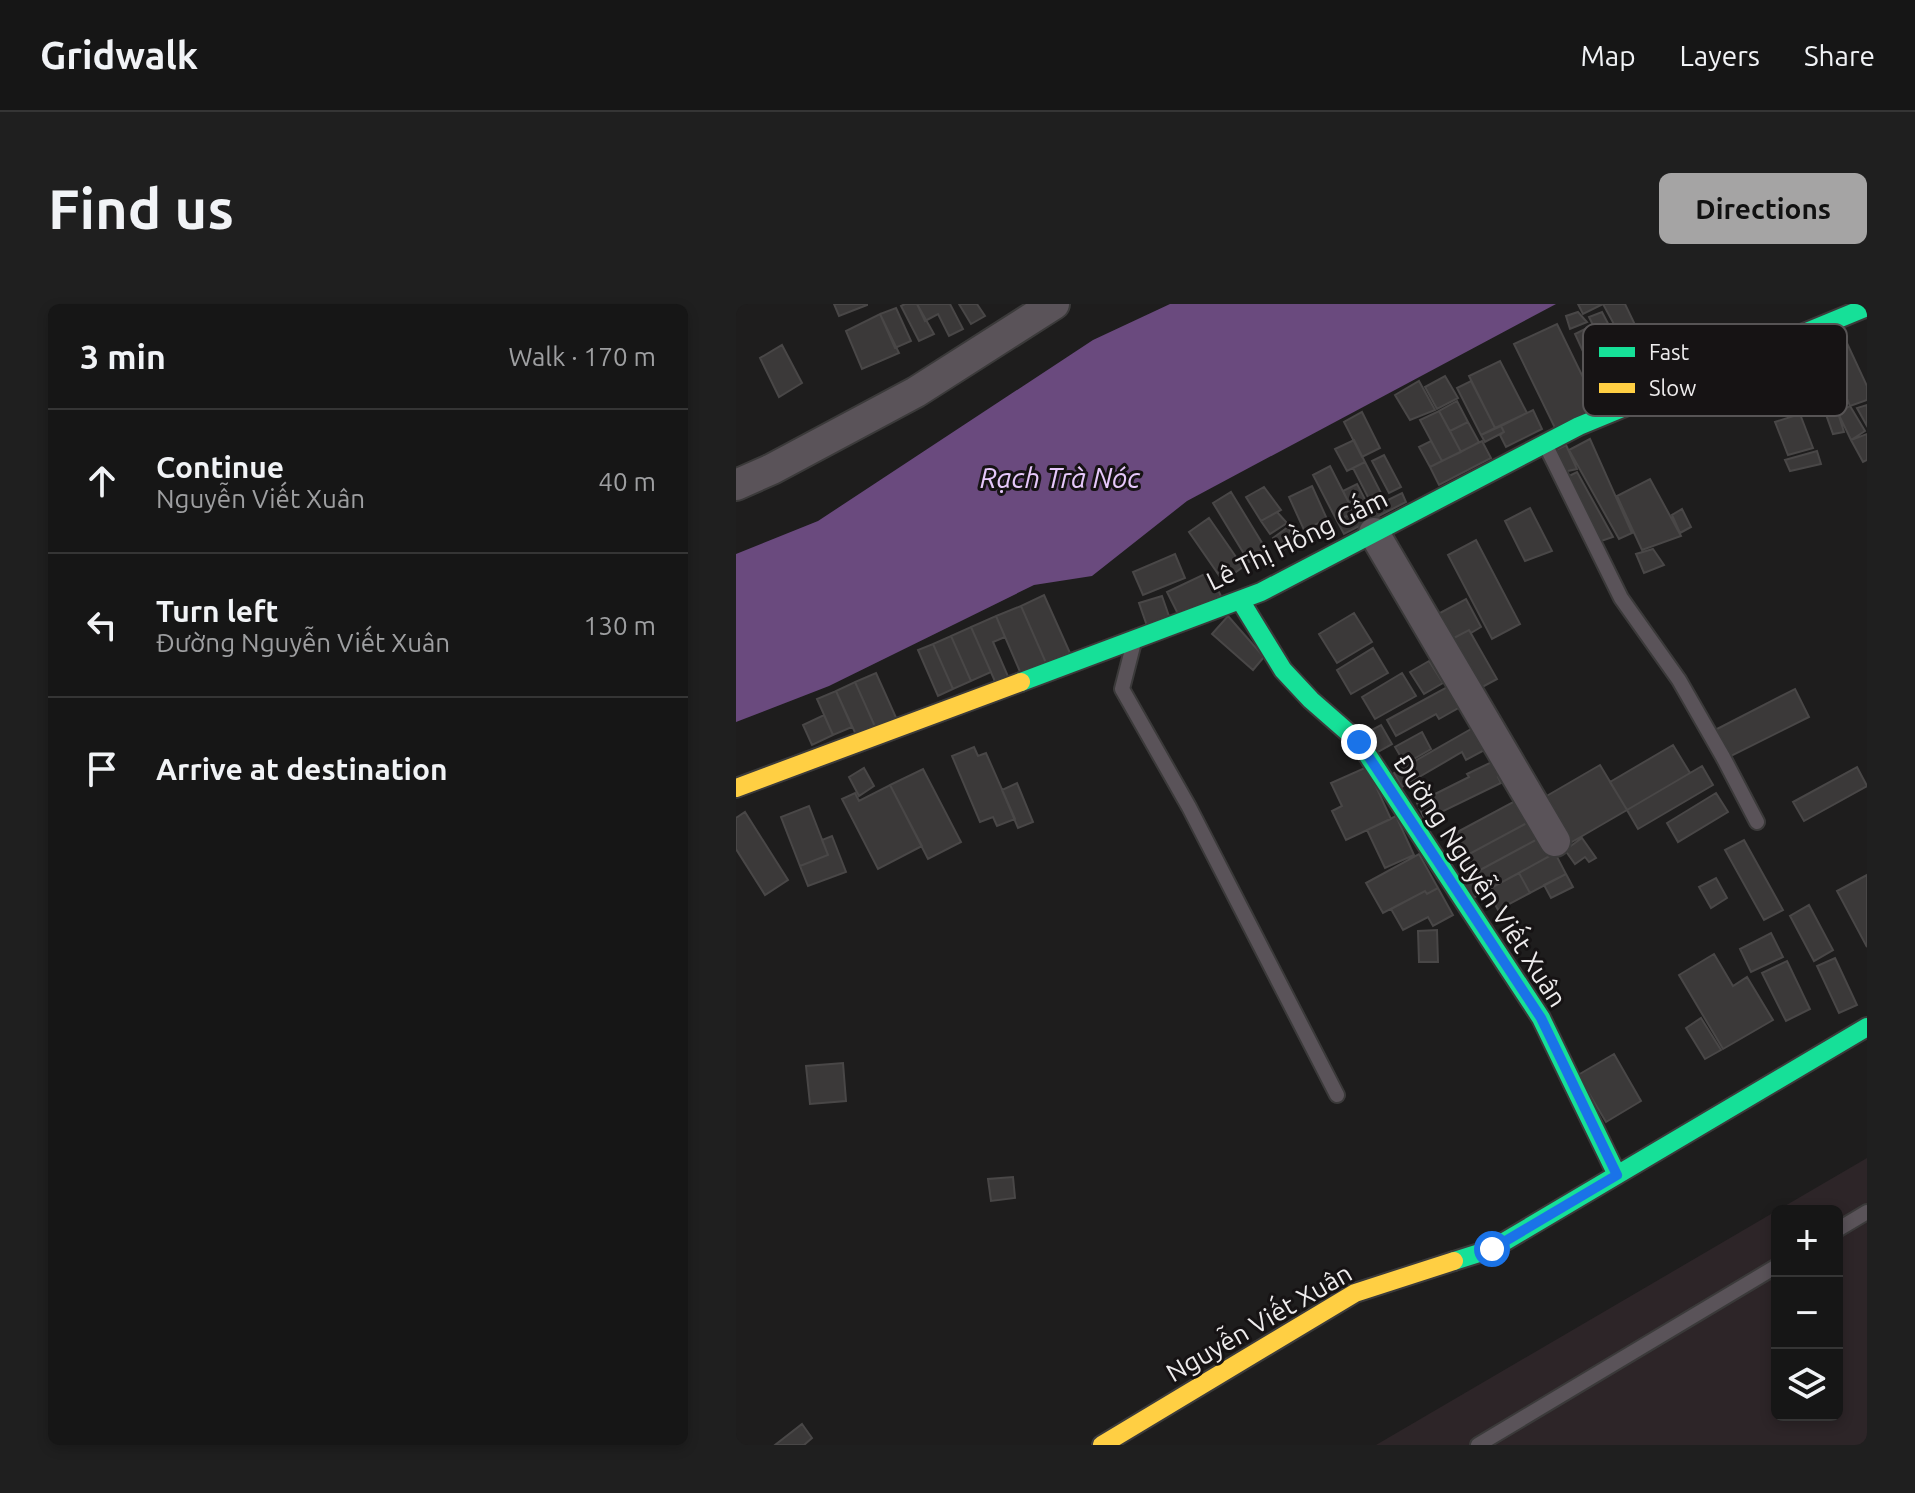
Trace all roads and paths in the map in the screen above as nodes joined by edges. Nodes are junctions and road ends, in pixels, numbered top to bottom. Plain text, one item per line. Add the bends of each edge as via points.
1 (1054, 304) edge
2 (1867, 307) edge
3 (1826, 324) edge
4 (1603, 416) edge
5 (1545, 444) junction
6 (736, 485) edge
7 (1374, 533) junction
8 (1240, 600) junction
9 (1135, 638) junction
10 (736, 788) edge
11 (1757, 822) dead end
12 (1555, 841) dead end
13 (1867, 1027) edge
14 (1337, 1095) dead end
15 (1617, 1175) junction
16 (1867, 1212) edge
17 (1843, 1226) edge
18 (1771, 1270) edge
19 (1102, 1445) edge
20 (1478, 1445) edge

1 - 6 street via 916,392
2 - 3 street, Lê Thị Hồng Gấm
4 - 5 street, Lê Thị Hồng Gấm
5 - 7 street, Lê Thị Hồng Gấm
5 - 11 lane via 1621,598 1679,680
7 - 8 street, Lê Thị Hồng Gấm
7 - 12 street
8 - 9 street, Lê Thị Hồng Gấm
8 - 15 street, Đường Nguyễn Viết Xuân via 1283,670 1359,742 1541,1018
9 - 10 street, Lê Thị Hồng Gấm
9 - 14 lane via 1122,689
13 - 15 street, Nguyễn Viết Xuân
15 - 19 street, Nguyễn Viết Xuân via 1492,1249 1355,1293
16 - 17 lane
18 - 20 lane

